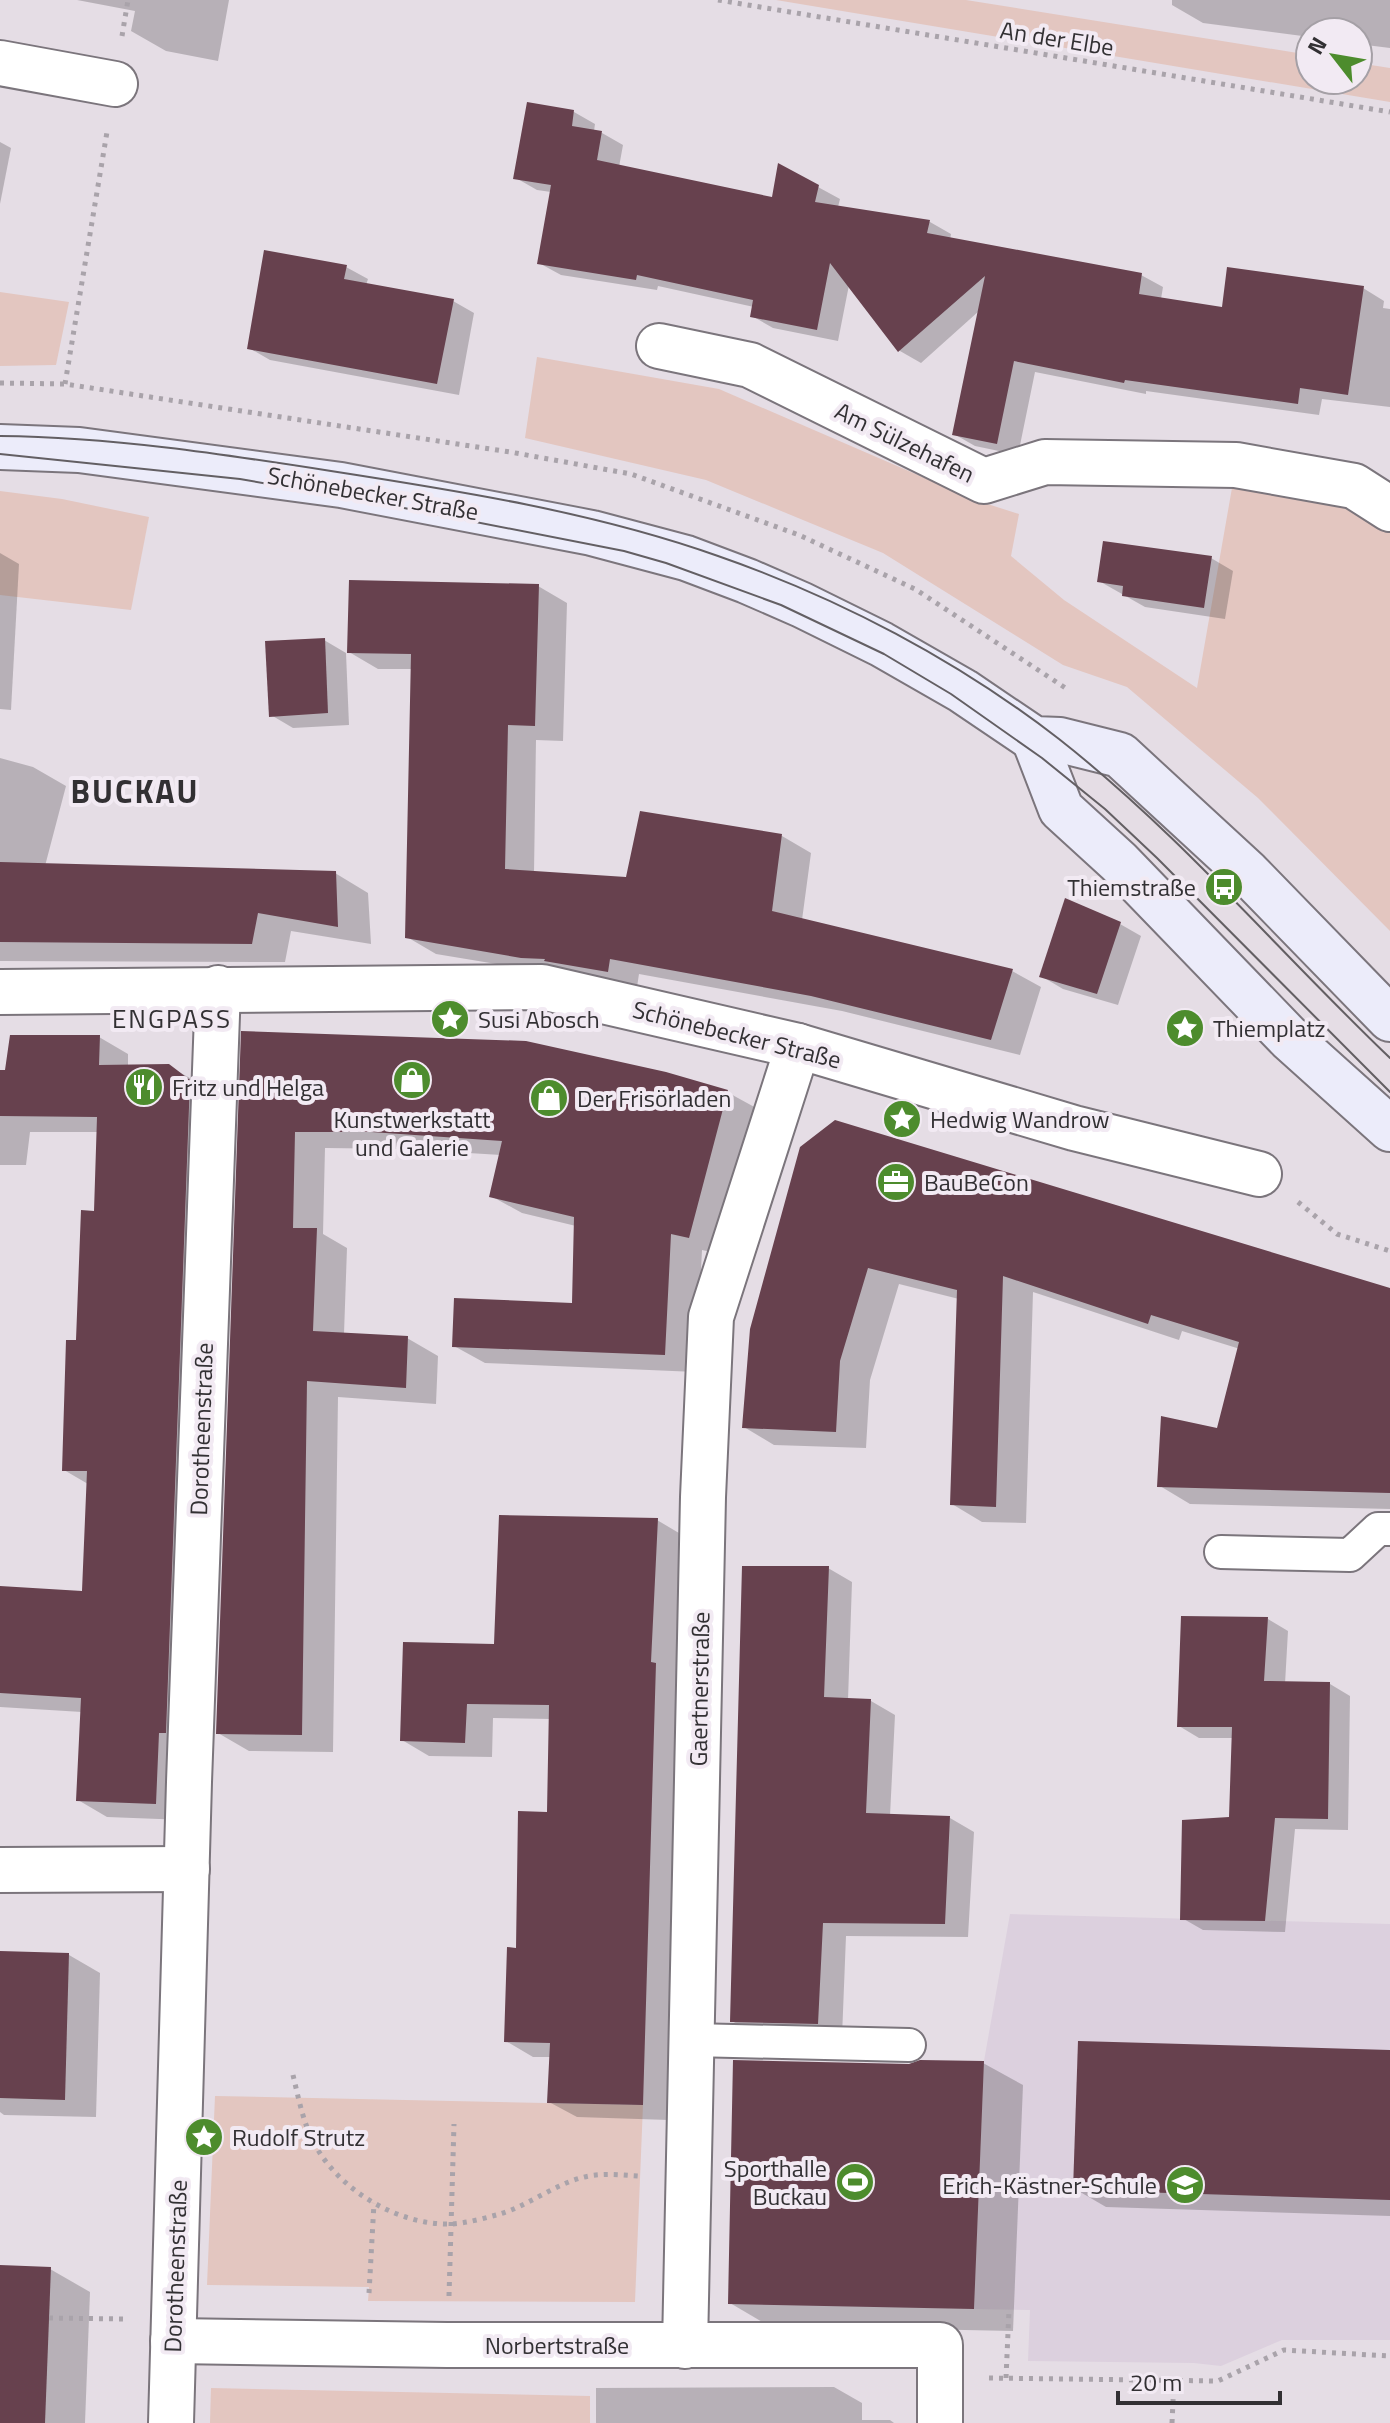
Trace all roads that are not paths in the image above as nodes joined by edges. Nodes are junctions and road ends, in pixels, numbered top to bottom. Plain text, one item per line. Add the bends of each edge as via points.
1 (0, 63) edge
2 (115, 84) road end
3 (659, 346) dead end
4 (0, 447) edge
5 (1390, 509) edge
6 (1034, 739) junction
7 (218, 988) junction
8 (0, 992) edge
9 (1390, 1019) edge
10 (798, 1046) junction
11 (1390, 1129) edge
12 (1259, 1174) road end
13 (1390, 1529) edge
14 (1221, 1552) dead end
15 (187, 1869) junction
16 (0, 1870) edge
17 (692, 2040) junction
18 (909, 2045) dead end
19 (173, 2330) junction
20 (685, 2346) junction
21 (171, 2423) edge
22 (940, 2423) edge

1 - 2 street
3 - 5 street, Am Sülzehafen via 750,365 984,481 1045,462 1236,465 1354,486
4 - 6 main road, Schönebecker Straße via 79,450 312,480 592,533 686,558 881,644
6 - 9 main road, Schönebecker Straße via 1120,755 1248,873
6 - 11 main road via 1061,809 1291,1040
7 - 8 street, Schönebecker Straße
7 - 10 street, Schönebecker Straße via 542,987
7 - 15 street, Dorotheenstraße
10 - 12 street, Schönebecker Straße via 1074,1128
10 - 17 street, Gaertnerstraße via 711,1317
13 - 14 lane via 1378,1529 1350,1555
15 - 16 street
15 - 19 street, Dorotheenstraße
17 - 18 lane
17 - 20 street, Gaertnerstraße
19 - 20 street, Norbertstraße via 366,2344
19 - 21 street, Dorotheenstraße
20 - 22 street, Norbertstraße via 940,2361

